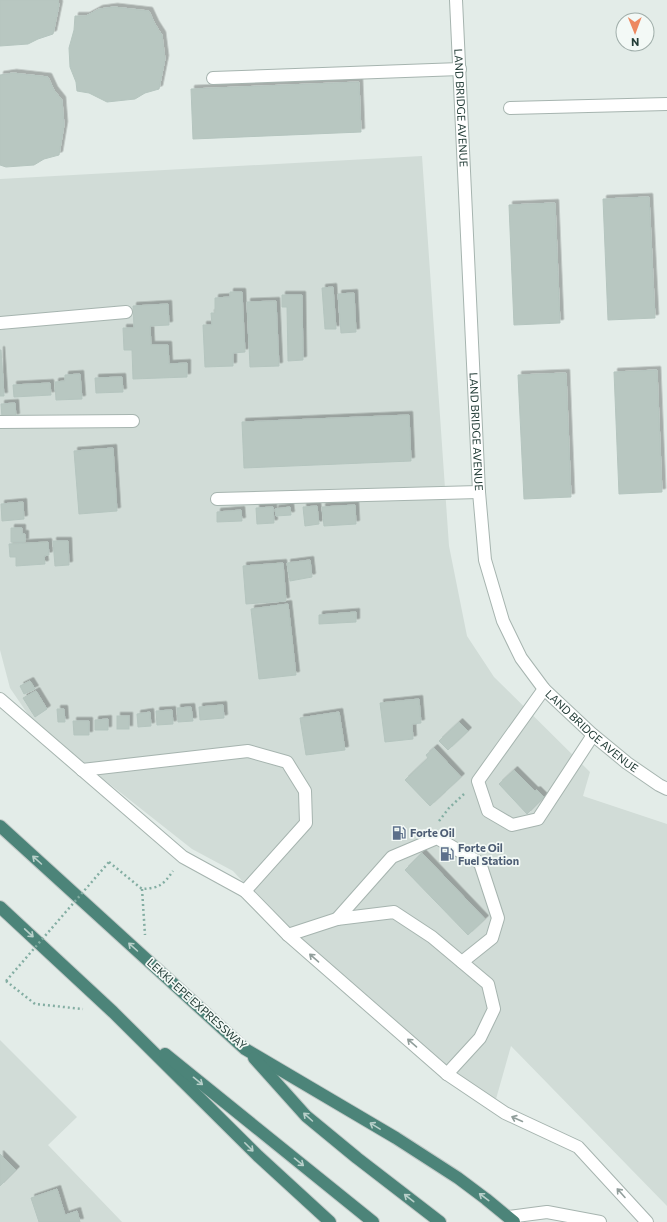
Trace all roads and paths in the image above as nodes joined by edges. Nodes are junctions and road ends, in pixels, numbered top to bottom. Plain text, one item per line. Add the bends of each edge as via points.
1 (456, 0) edge
2 (460, 69) junction
3 (213, 78) dead end
4 (667, 104) edge
5 (510, 108) dead end
6 (126, 312) dead end
7 (0, 323) edge
8 (133, 421) dead end
9 (0, 422) edge
10 (480, 492) junction
11 (217, 499) dead end
12 (544, 689) junction
13 (0, 699) edge
14 (593, 735) junction
15 (82, 770) junction
16 (478, 781) junction
17 (667, 789) edge
18 (0, 826) edge
19 (437, 838) junction
20 (183, 857) junction
21 (142, 889) junction
22 (244, 891) junction
23 (0, 907) edge
24 (337, 919) junction
25 (288, 935) junction
26 (147, 960) junction
27 (462, 962) junction
28 (113, 1012) junction
29 (245, 1049) junction
30 (448, 1074) junction
31 (511, 1220) edge
32 (330, 1222) edge
33 (372, 1222) edge
34 (440, 1222) edge
35 (600, 1222) edge
36 (647, 1222) edge

1 - 2 street, LAND BRIDGE AVENUE
2 - 3 street
2 - 10 street, LAND BRIDGE AVENUE
4 - 5 street
6 - 7 street
8 - 9 street
10 - 11 street
10 - 12 street, LAND BRIDGE AVENUE via 485,560 503,621 521,658
12 - 14 street, LAND BRIDGE AVENUE
12 - 16 street
13 - 15 street
14 - 16 street via 538,819 512,825 488,811
14 - 17 street, LAND BRIDGE AVENUE via 627,763
15 - 20 street
15 - 22 street via 248,751 287,762 306,791 306,822
16 - 19 path via 439,821
26 -> 18 highway, LEKKI-EPE EXPRESSWAY
19 - 24 street via 392,857
19 - 27 street via 480,864 498,918 492,938
20 - 21 path via 163,884 154,889
20 - 22 street
21 - 26 path
21 - 28 path, bridge via 110,862 6,981 35,1004
22 - 25 street
23 -> 28 highway
24 - 25 street
24 - 27 street via 394,912 432,936
30 -> 25 street
26 - 29 highway, LEKKI-EPE EXPRESSWAY
27 - 30 street via 488,984 494,1009 480,1038
28 -> 32 highway via 295,1191
28 -> 33 highway
31 -> 29 highway, LEKKI-EPE EXPRESSWAY via 432,1161
34 -> 29 highway via 306,1116
36 -> 30 street via 578,1146 505,1113
31 - 35 street via 547,1212

